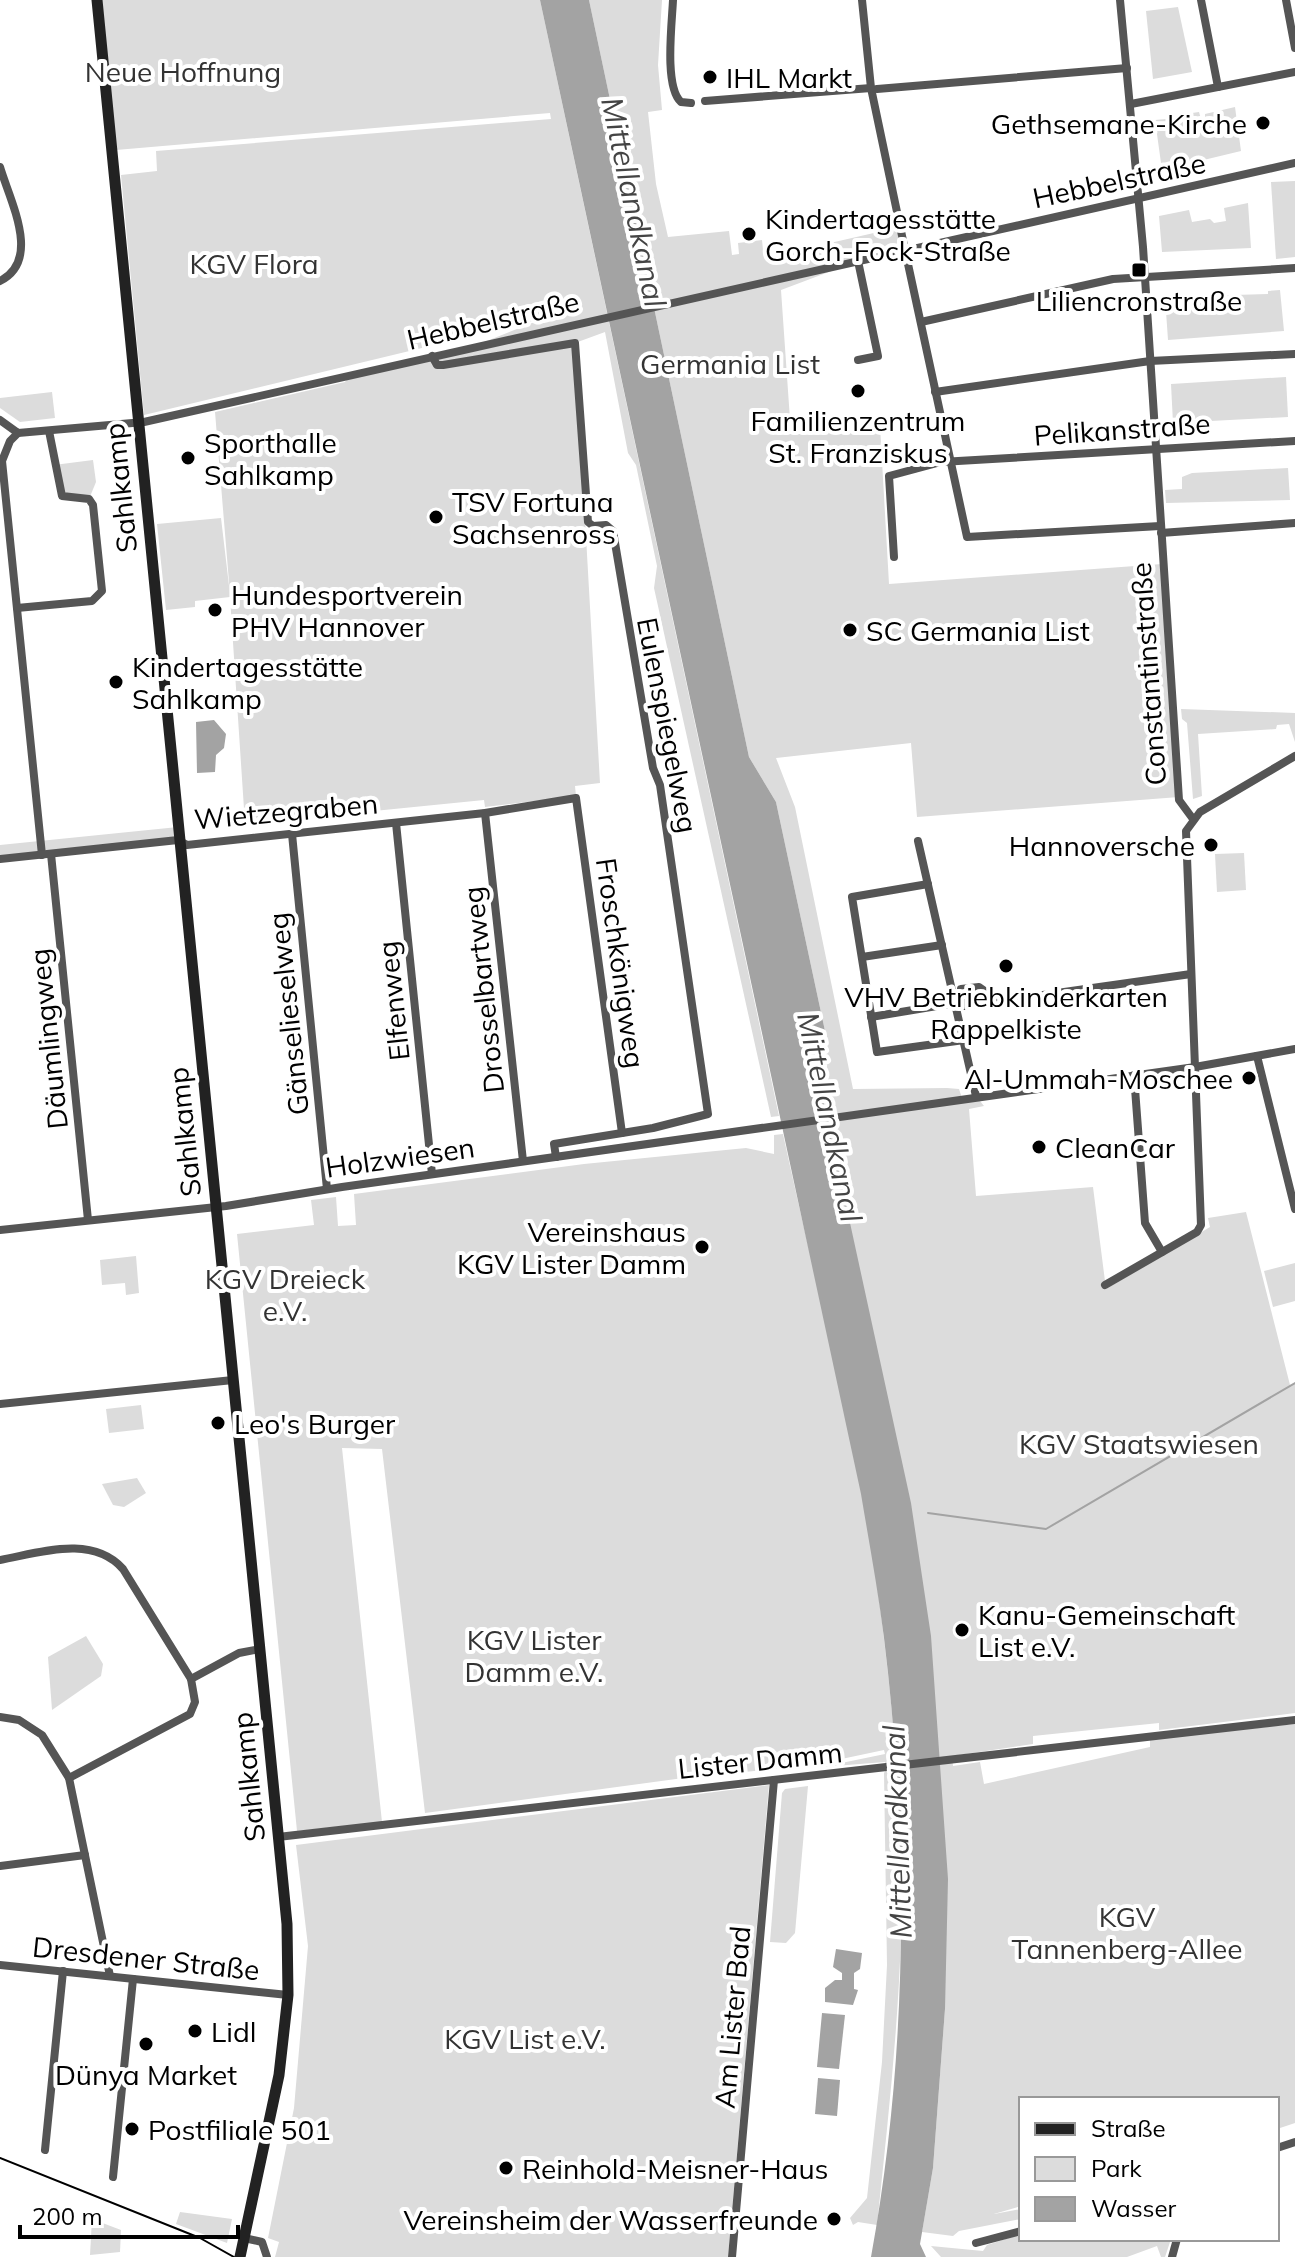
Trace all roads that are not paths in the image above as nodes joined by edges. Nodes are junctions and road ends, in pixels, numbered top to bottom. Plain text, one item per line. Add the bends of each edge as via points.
1 (97, 0) edge
2 (673, 0) edge
3 (862, 0) edge
4 (1120, 0) edge
5 (1201, 0) edge
6 (1286, 0) edge
7 (1295, 48) edge
8 (1127, 68) junction
9 (1295, 72) edge
10 (1218, 87) junction
11 (874, 89) junction
12 (705, 101) dead end
13 (691, 103) dead end
14 (1131, 104) junction
15 (1295, 163) edge
16 (0, 167) edge
17 (1139, 198) junction
18 (905, 250) junction
19 (858, 261) junction
20 (908, 264) dead end
21 (1295, 268) edge
22 (1144, 276) junction
23 (0, 281) edge
24 (921, 322) junction
25 (1295, 354) edge
26 (432, 356) junction
27 (858, 360) dead end
28 (1150, 361) junction
29 (935, 392) junction
30 (0, 420) edge
31 (137, 423) junction
32 (49, 431) junction
33 (18, 433) junction
34 (1295, 441) edge
35 (1156, 449) junction
36 (951, 462) junction
37 (1295, 523) edge
38 (1161, 530) junction
39 (894, 557) dead end
40 (17, 608) junction
41 (1295, 756) edge
42 (576, 798) joint
43 (485, 813) junction
44 (1193, 819) junction
45 (396, 823) junction
46 (292, 834) junction
47 (178, 840) junction
48 (918, 841) dead end
49 (47, 854) junction
50 (0, 859) edge
51 (928, 884) junction
52 (942, 945) junction
53 (862, 957) junction
54 (1191, 974) junction
55 (999, 1001) dead end
56 (955, 1003) junction
57 (871, 1017) junction
58 (964, 1040) junction
59 (1295, 1049) edge
60 (1257, 1056) junction
61 (1195, 1067) junction
62 (1134, 1075) junction
63 (976, 1096) junction
64 (622, 1133) junction
65 (556, 1157) junction
66 (523, 1161) junction
67 (432, 1174) junction
68 (327, 1189) junction
69 (216, 1207) junction
70 (1295, 1209) edge
71 (88, 1220) junction
72 (0, 1230) edge
73 (1162, 1252) junction
74 (1105, 1285) dead end
75 (233, 1380) junction
76 (0, 1404) edge
77 (0, 1560) edge
78 (260, 1649) junction
79 (191, 1679) junction
80 (0, 1717) edge
81 (1295, 1720) edge
82 (69, 1778) junction
83 (774, 1780) junction
84 (278, 1837) junction
85 (85, 1855) junction
86 (0, 1866) edge
87 (0, 1965) edge
88 (63, 1971) junction
89 (110, 1976) junction
90 (133, 1979) junction
91 (288, 1995) junction
92 (45, 2150) dead end
93 (113, 2177) dead end
94 (1019, 2232) edge
95 (244, 2238) junction
96 (976, 2243) dead end
97 (240, 2257) edge
98 (267, 2257) edge
99 (732, 2257) edge

1 - 31 street, Sahlkamp
2 - 13 street via 674,94
3 - 11 street
4 - 8 street, Constantinstraße
5 - 10 street
6 - 7 street
8 - 11 street
8 - 14 street, Constantinstraße
9 - 10 street
10 - 14 street
11 - 12 street
11 - 18 street
14 - 17 street, Constantinstraße
15 - 17 street, Hebbelstraße
16 - 23 street via 22,247 16,269
17 - 18 street, Hebbelstraße
17 - 22 street, Constantinstraße
18 - 19 street, Hebbelstraße
19 - 26 street, Hebbelstraße
19 - 27 street via 878,356
20 - 24 street
21 - 22 street
22 - 24 street
22 - 28 street, Constantinstraße
24 - 29 street
25 - 28 street
26 - 31 street, Hebbelstraße
26 - 64 street, Eulenspiegelweg via 443,365 575,343 588,522 613,531 660,785 709,1108 704,1117
28 - 29 street
28 - 35 street, Constantinstraße
29 - 36 street
30 - 33 street
31 - 32 street, Hebbelstraße
31 - 47 street, Sahlkamp
32 - 33 street, Hebbelstraße
32 - 40 street via 62,496 89,499 93,505 102,591 92,601
33 - 40 street, Däumlingweg via 2,461
34 - 35 street, Pelikanstraße
35 - 36 street, Pelikanstraße
35 - 38 street, Constantinstraße
36 - 38 street via 967,537
36 - 39 street, Pelikanstraße via 889,476
37 - 38 street
38 - 44 street, Constantinstraße via 1179,800
40 - 49 street, Däumlingweg
41 - 44 street
42 - 43 street, Wietzegraben
42 - 64 street, Froschkönigweg
43 - 45 street, Wietzegraben
43 - 66 street, Drosselbartweg
44 - 54 street, Constantinstraße via 1185,841
45 - 46 street, Wietzegraben
45 - 67 street, Elfenweg
46 - 47 street, Wietzegraben via 187,845
46 - 68 street, Gänselieselweg
47 - 49 street, Wietzegraben
47 - 69 street, Sahlkamp
48 - 51 street
49 - 50 street, Wietzegraben
49 - 71 street, Däumlingweg
51 - 52 street
51 - 53 street via 852,897
52 - 53 street
52 - 56 street
53 - 57 street
54 - 55 street
54 - 61 street, Constantinstraße
56 - 57 street
56 - 58 street
57 - 58 street via 879,1053
58 - 63 street
59 - 60 street, Holzwiesen
60 - 61 street, Holzwiesen
60 - 70 street
61 - 62 street, Holzwiesen
61 - 73 street, Constantinstraße via 1201,1225
62 - 63 street, Holzwiesen
62 - 73 street via 1145,1223
63 - 65 street, Holzwiesen
64 - 65 street, Eulenspiegelweg via 554,1144
65 - 66 street, Holzwiesen
66 - 67 street, Holzwiesen
67 - 68 street, Holzwiesen
68 - 69 street, Holzwiesen
69 - 71 street, Holzwiesen
69 - 75 street, Sahlkamp
71 - 72 street, Holzwiesen
73 - 74 street, Constantinstraße
75 - 76 street
75 - 78 street, Sahlkamp
77 - 79 street via 69,1549 107,1555 123,1569
78 - 79 street via 239,1653
78 - 84 street, Sahlkamp
79 - 82 street via 195,1702 190,1714
80 - 82 street via 19,1720 42,1735
81 - 83 street, Lister Damm
82 - 85 street
83 - 84 street, Lister Damm
83 - 99 street, Am Lister Bad
84 - 91 street, Sahlkamp
85 - 86 street
85 - 89 street
87 - 88 street, Dresdener Straße
88 - 89 street, Dresdener Straße
88 - 92 street
89 - 90 street, Dresdener Straße
90 - 91 street, Dresdener Straße
90 - 93 street
91 - 95 street, Sahlkamp via 270,2125
94 - 96 street
95 - 97 street, Sahlkamp
95 - 98 street via 262,2242

